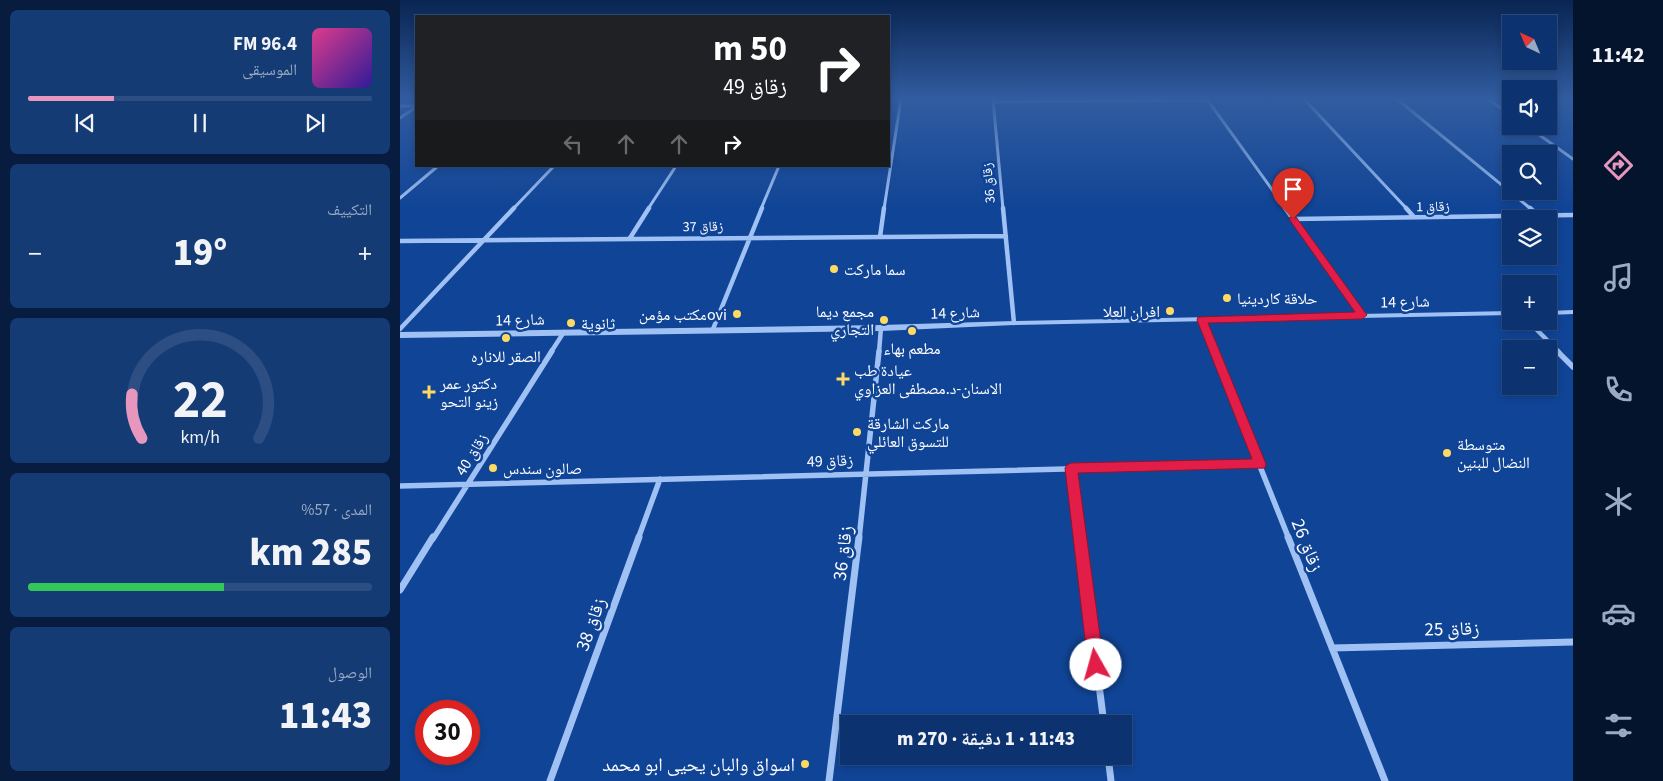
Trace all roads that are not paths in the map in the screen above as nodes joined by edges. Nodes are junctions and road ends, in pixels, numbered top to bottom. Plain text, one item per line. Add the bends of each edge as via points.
1 (895, 135) edge
2 (996, 135) edge
3 (1233, 135) edge
4 (1338, 135) edge
5 (1441, 135) edge
6 (1541, 135) edge
7 (1573, 158) edge
8 (437, 167) edge
9 (553, 167) edge
10 (675, 167) edge
11 (779, 167) edge
12 (400, 198) edge
13 (1532, 210) edge
14 (1557, 215) edge
15 (1573, 215) edge
16 (1502, 216) edge
17 (1414, 217) junction
18 (1293, 219) junction
19 (1006, 236) junction
20 (750, 237) junction
21 (880, 237) junction
22 (630, 238) junction
23 (483, 240) junction
24 (400, 241) edge
25 (1573, 312) edge
26 (1502, 313) edge
27 (1557, 313) edge
28 (1362, 315) junction
29 (1202, 320) junction
30 (1014, 323) junction
31 (400, 328) edge
32 (881, 328) junction
33 (713, 329) junction
34 (1537, 330) edge
35 (564, 332) junction
36 (400, 335) edge
37 (1573, 367) edge
38 (1260, 464) junction
39 (1071, 468) junction
40 (867, 473) junction
41 (660, 479) junction
42 (469, 484) junction
43 (400, 486) edge
44 (400, 590) edge
45 (1573, 642) edge
46 (1332, 648) junction
47 (1103, 715) edge
48 (1109, 765) edge
49 (550, 781) edge
50 (829, 781) edge
51 (1111, 781) edge
52 (1385, 781) edge

1 - 21 street
2 - 19 street, زقاق 36
3 - 18 street
4 - 17 street
5 - 13 street
6 - 7 street
8 - 12 street
9 - 23 street
10 - 22 street
11 - 20 street
14 - 15 street, زقاق 1
16 - 17 street, زقاق 1
17 - 18 street, زقاق 1
18 - 28 street
19 - 21 street, زقاق 37
19 - 30 street, زقاق 36
20 - 21 street, زقاق 37
20 - 22 street, زقاق 37
20 - 33 street
22 - 23 street, زقاق 37
23 - 24 street, زقاق 37
23 - 31 street
25 - 27 street
26 - 28 street, شارع 14
28 - 29 street, شارع 14
29 - 30 street, شارع 14
29 - 38 street, زقاق 26
30 - 32 street, شارع 14
32 - 33 street, شارع 14
32 - 40 street, زقاق 36
33 - 35 street, شارع 14
34 - 37 street
35 - 36 street, شارع 14
35 - 42 street, زقاق 40
38 - 39 street, زقاق 49
38 - 46 street, زقاق 26
39 - 40 street, زقاق 49
39 - 47 street
40 - 41 street, زقاق 49
40 - 50 street, زقاق 36
41 - 42 street, زقاق 49
41 - 49 street, زقاق 38
42 - 43 street, زقاق 49
42 - 44 street, زقاق 40
45 - 46 street, زقاق 25
46 - 52 street, زقاق 26
48 - 51 street

